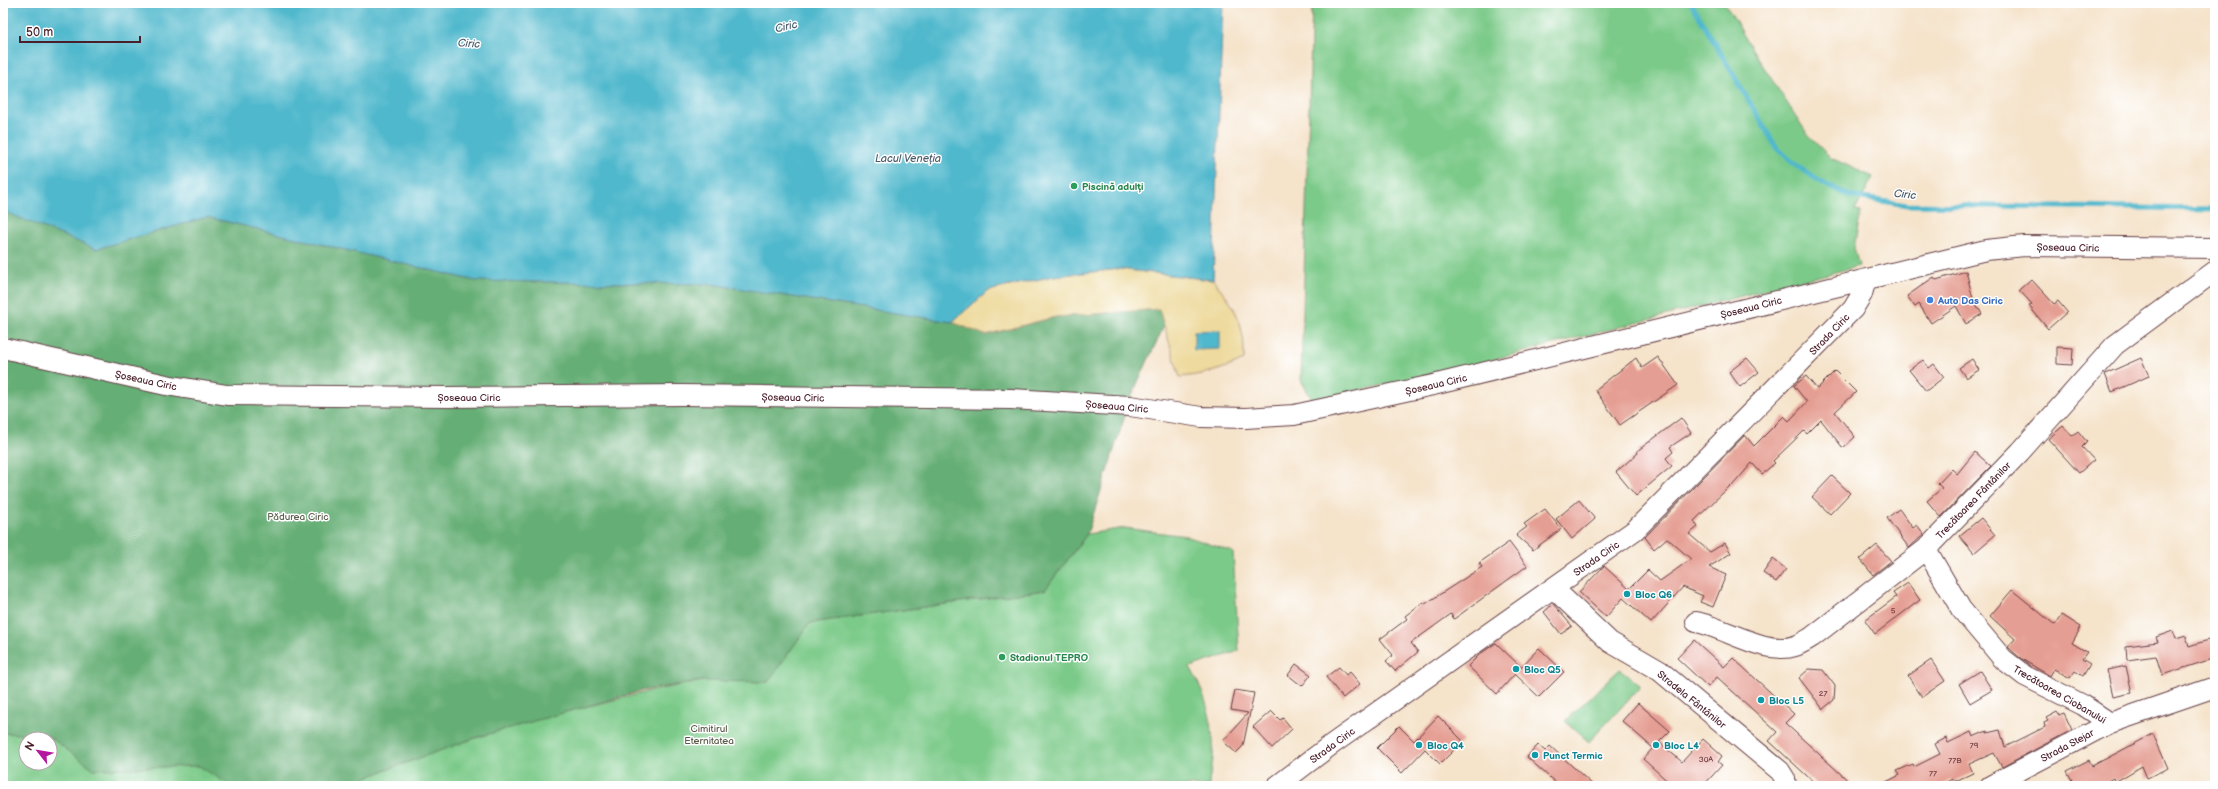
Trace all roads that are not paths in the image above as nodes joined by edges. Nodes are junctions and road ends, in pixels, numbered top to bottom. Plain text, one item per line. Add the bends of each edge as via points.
1 (2215, 248) edge
2 (2215, 272) edge
3 (1866, 279) junction
4 (3, 348) edge
5 (1926, 549) junction
6 (1553, 588) junction
7 (1696, 622) dead end
8 (2215, 687) edge
9 (2110, 723) junction
10 (1277, 786) edge
11 (1786, 786) edge
12 (1990, 786) edge

1 - 3 street, Șoseaua Ciric via 2024,246 1986,250
2 - 5 street, Trecătoarea Fântânilor via 2115,345 2020,452
3 - 4 street, Șoseaua Ciric via 1433,385 1294,415 1246,418 1201,417 1130,406 1011,399 682,395 227,395 166,385
3 - 6 street, Strada Ciric via 1862,294 1853,309 1635,530
5 - 7 street, Trecătoarea Fântânilor via 1836,621 1794,646 1779,647 1744,640
5 - 9 street, Trecătoarea Ciobanului via 1961,609 2003,659 2025,676 2083,704
6 - 10 street, Strada Ciric
6 - 11 street, Stradela Fântânilor via 1610,642 1660,671 1780,771 1786,779
8 - 9 street, Strada Stejar
9 - 12 street, Strada Stejar

